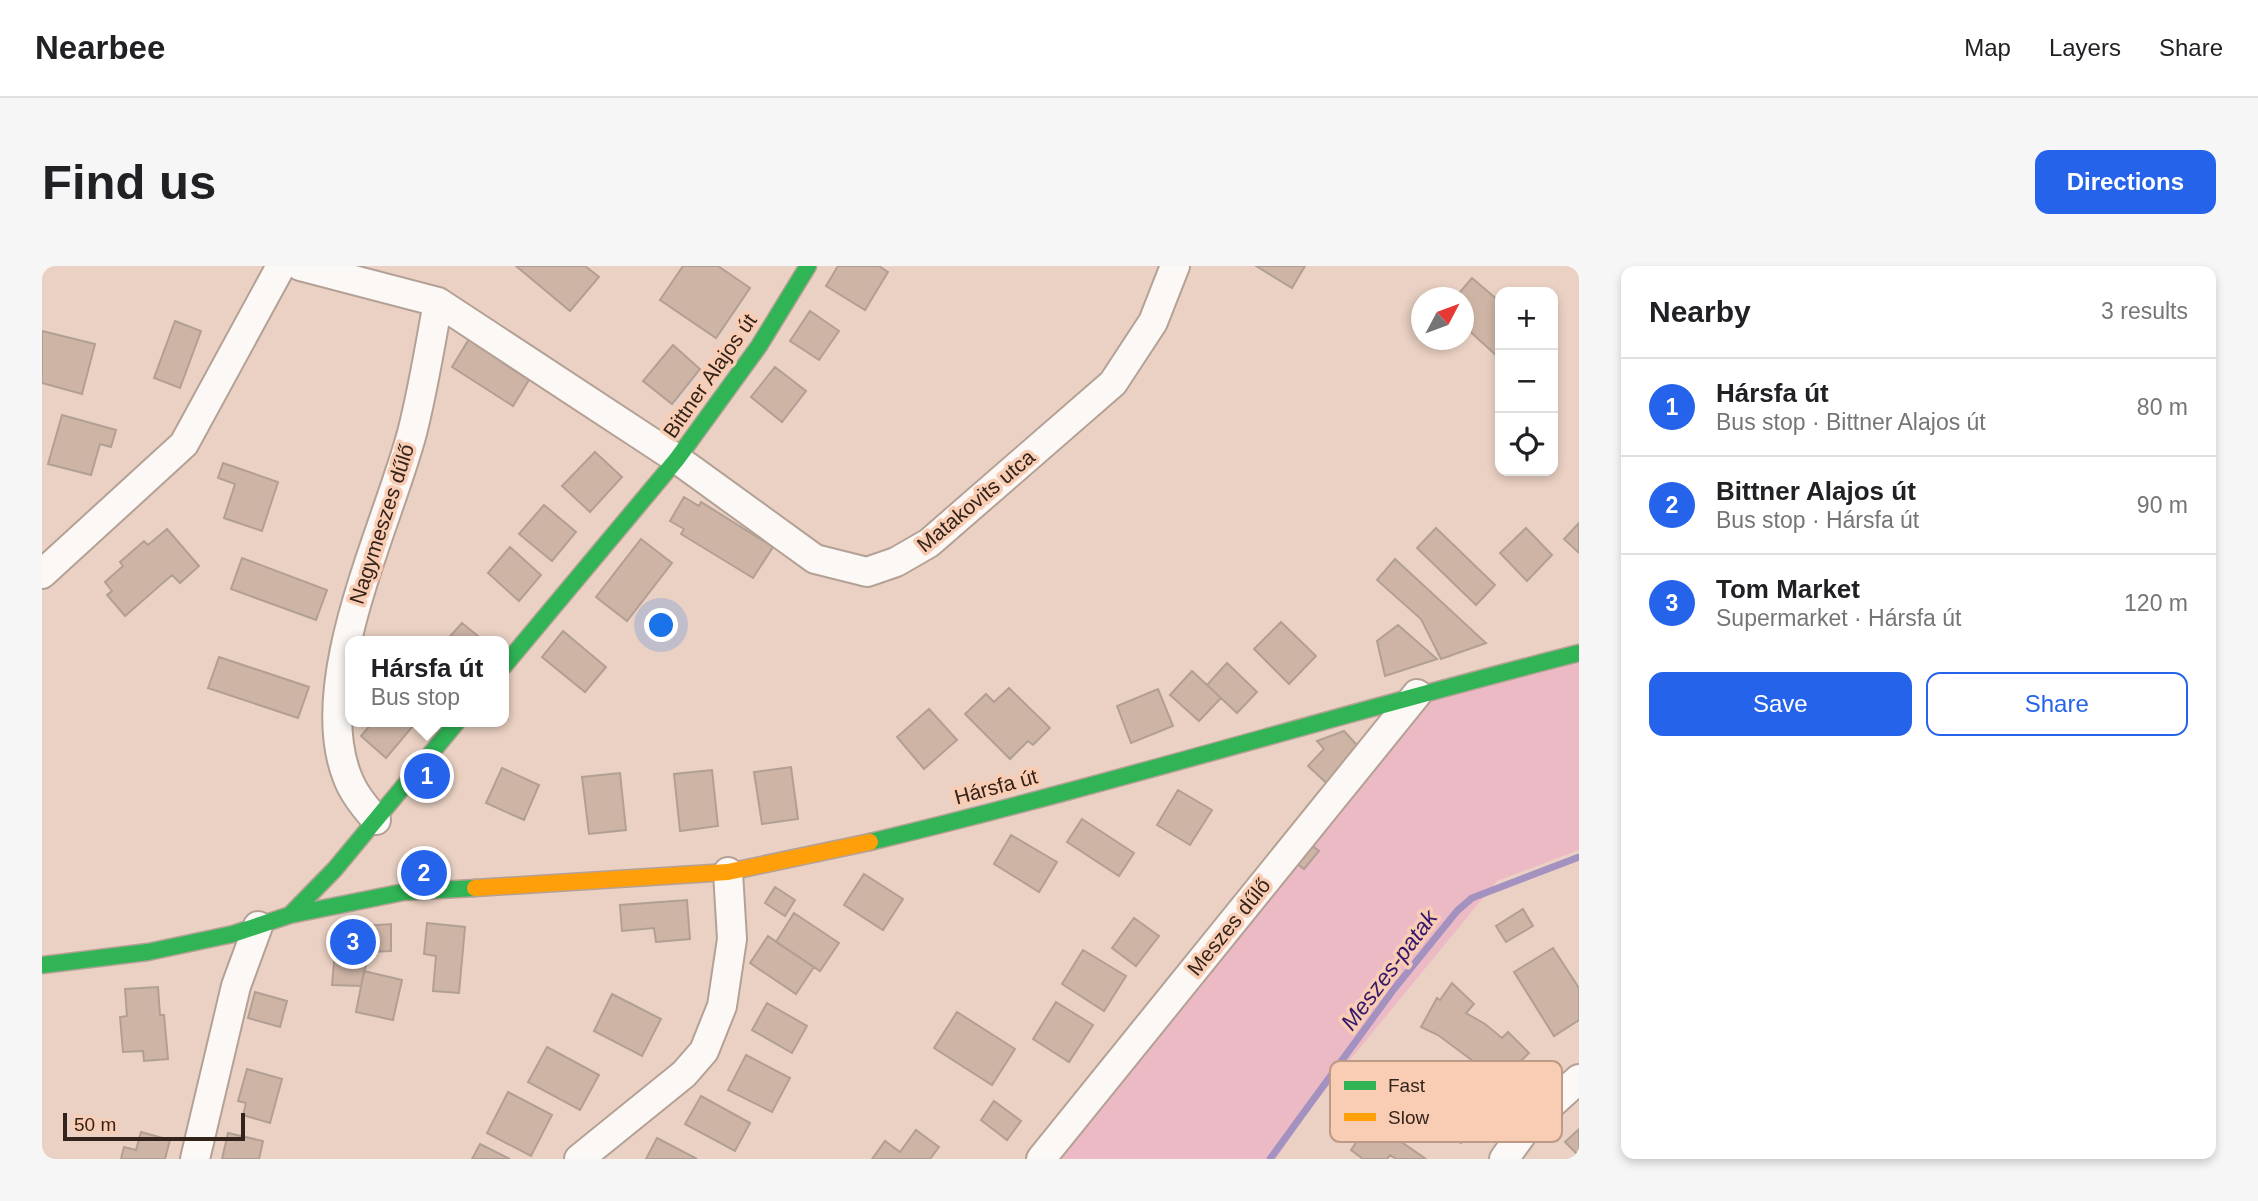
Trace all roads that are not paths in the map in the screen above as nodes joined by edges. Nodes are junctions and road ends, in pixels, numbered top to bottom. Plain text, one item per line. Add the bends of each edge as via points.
1 (281, 266) edge
2 (300, 266) edge
3 (808, 266) edge
4 (1175, 266) edge
5 (438, 302) junction
6 (677, 459) junction
7 (42, 574) edge
8 (348, 636) edge
9 (1579, 653) edge
10 (345, 655) edge
11 (509, 660) edge
12 (1417, 694) junction
13 (453, 727) edge
14 (376, 820) junction
15 (728, 872) junction
16 (290, 915) junction
17 (258, 926) junction
18 (42, 965) edge
19 (1579, 1079) edge
20 (1562, 1094) edge
21 (1516, 1142) edge
22 (195, 1159) edge
23 (579, 1159) edge
24 (1041, 1159) edge
25 (1504, 1159) edge

1 - 7 street via 184,444
2 - 5 street
3 - 6 street, Bittner Alajos út via 759,346
4 - 6 street, Matakovits utca via 1153,322 1113,383 929,543 896,562 867,572 815,559
5 - 6 street
5 - 8 street, Nagymeszes dűlő via 412,432
6 - 11 street, Bittner Alajos út
9 - 12 street, Hársfa út
10 - 14 street, Nagymeszes dűlő via 338,696 338,741 347,777
12 - 15 street, Hársfa út via 872,842
12 - 24 street, Meszes dűlő
13 - 14 street
14 - 16 street
15 - 16 street, Hársfa út via 404,892
15 - 23 street via 732,940 722,1006 704,1051 684,1074
16 - 17 street, Hársfa út
17 - 18 street, Hársfa út via 148,953
17 - 22 street via 236,986
19 - 20 street
21 - 25 street

